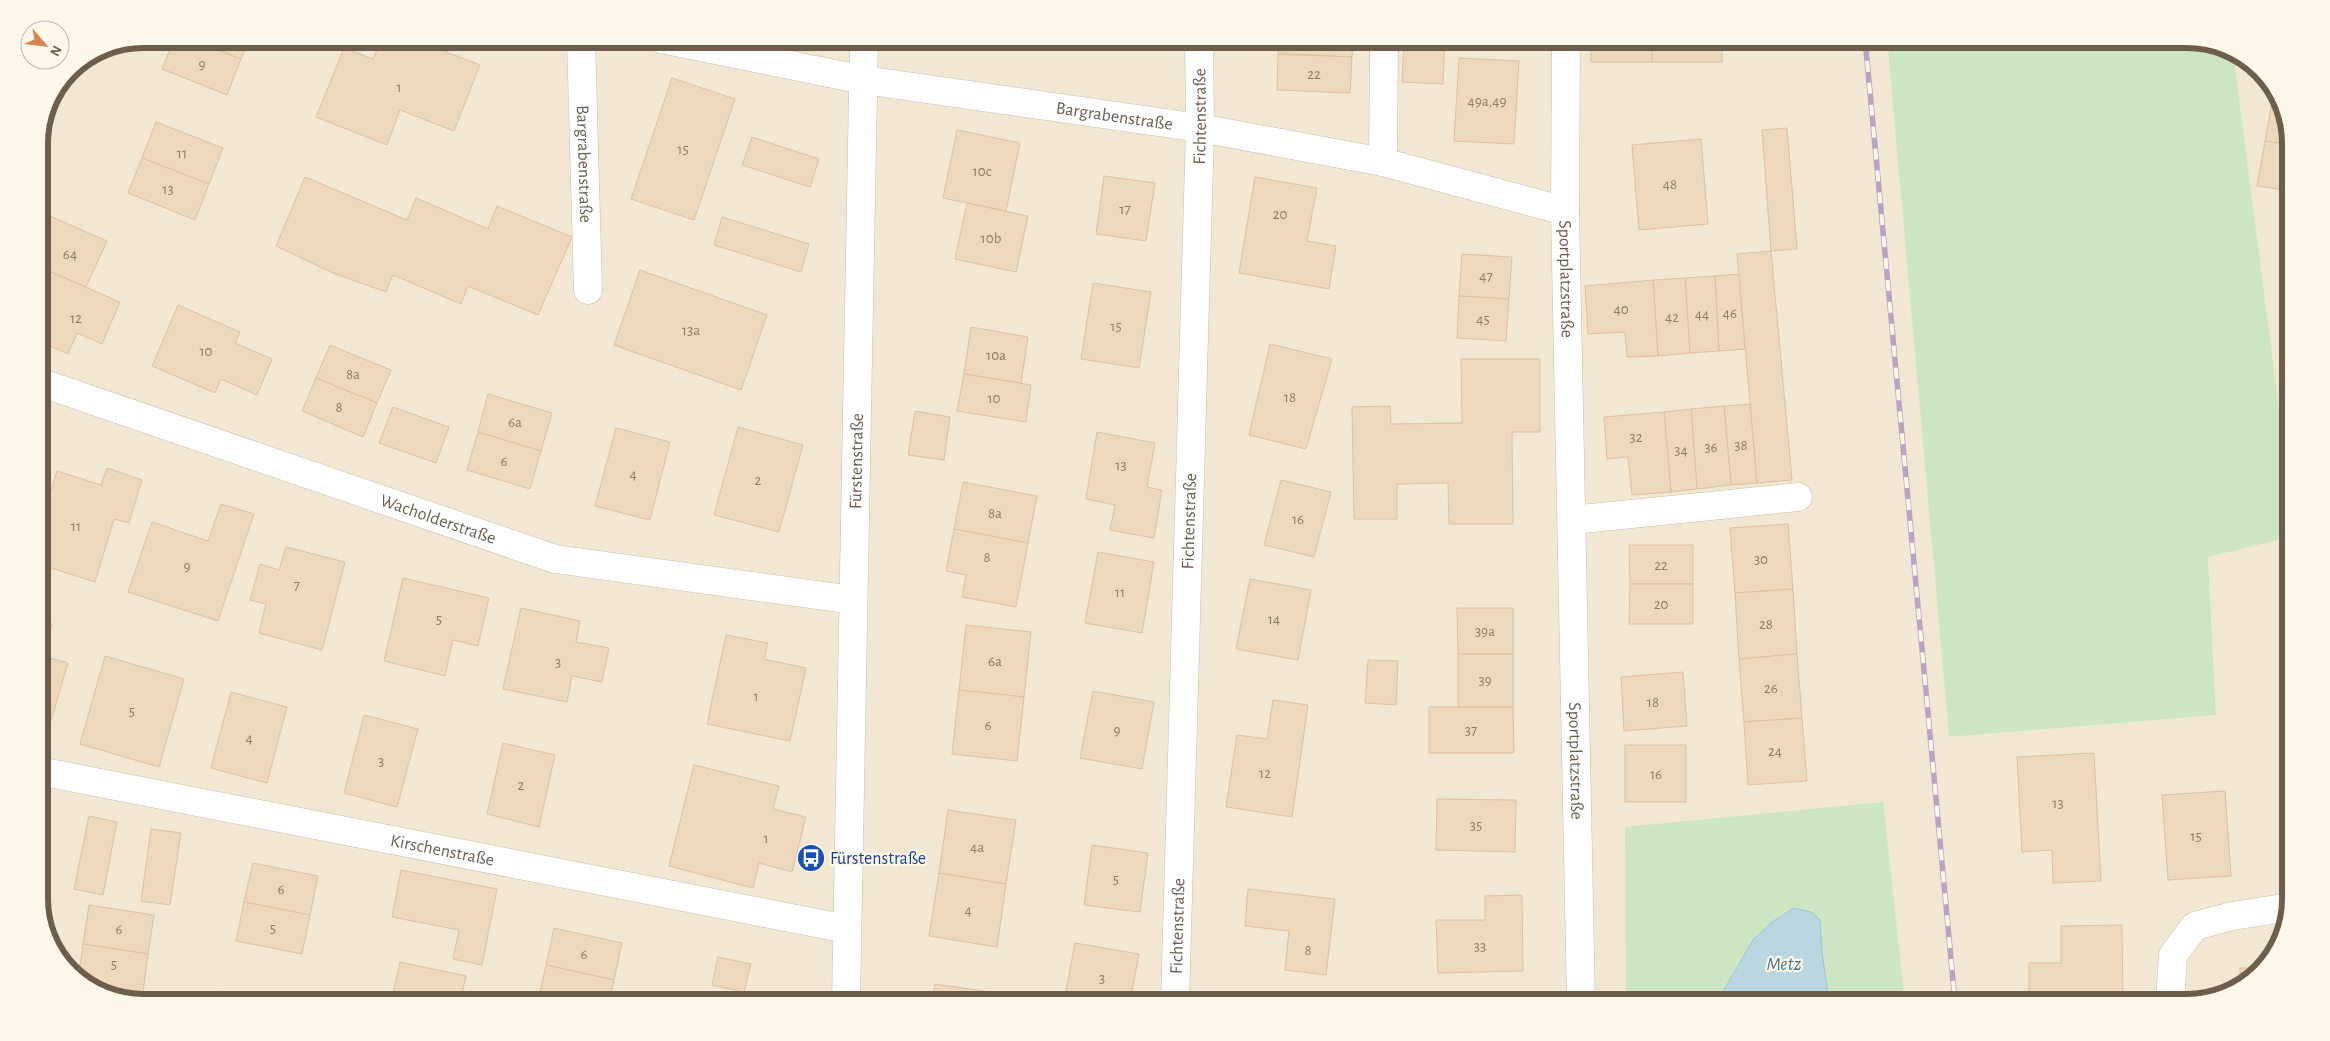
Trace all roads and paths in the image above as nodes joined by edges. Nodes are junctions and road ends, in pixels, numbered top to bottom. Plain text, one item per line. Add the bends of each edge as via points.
1 (581, 48) edge
2 (705, 48) edge
3 (864, 48) edge
4 (1199, 48) edge
5 (1384, 48) edge
6 (1566, 48) edge
7 (864, 80) junction
8 (1200, 128) junction
9 (1383, 162) junction
10 (1565, 211) junction
11 (588, 290) dead end
12 (48, 385) edge
13 (1798, 497) dead end
14 (1572, 520) junction
15 (853, 600) junction
16 (48, 774) edge
17 (2282, 908) edge
18 (847, 929) junction
19 (846, 994) edge
20 (1175, 994) edge
21 (1581, 994) edge
22 (2171, 994) edge

1 - 11 street, Bargrabenstraße
2 - 7 street, Bargrabenstraße
3 - 7 street, Fürstenstraße
4 - 8 street, Fichtenstraße
5 - 9 street
6 - 10 street, Sportplatzstraße
7 - 8 street, Bargrabenstraße
7 - 15 street, Fürstenstraße
8 - 9 street, Bargrabenstraße
8 - 20 street, Fichtenstraße
9 - 10 street, Bargrabenstraße
10 - 14 street, Sportplatzstraße
12 - 15 street, Wacholderstraße via 555,559
13 - 14 street
14 - 21 street, Sportplatzstraße
15 - 18 street, Fürstenstraße
16 - 18 street, Kirschenstraße
17 - 22 street via 2195,926 2173,955
18 - 19 street, Fürstenstraße

